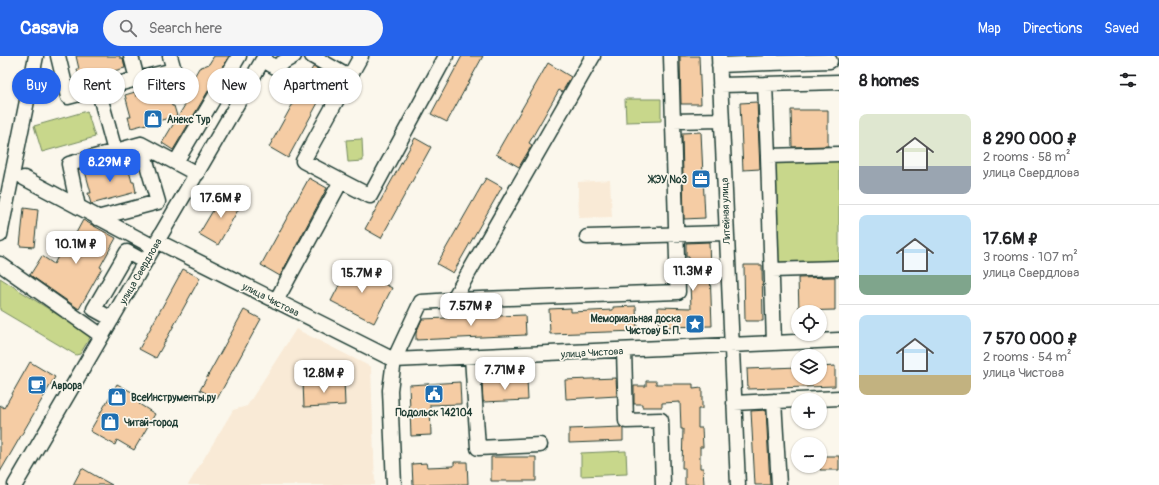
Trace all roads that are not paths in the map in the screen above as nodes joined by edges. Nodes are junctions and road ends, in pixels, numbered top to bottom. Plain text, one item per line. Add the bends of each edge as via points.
1 (36, 56) edge
2 (58, 56) edge
3 (131, 56) edge
4 (170, 56) edge
5 (239, 56) edge
6 (294, 56) edge
7 (312, 56) edge
8 (361, 56) edge
9 (446, 56) edge
10 (594, 56) edge
11 (670, 56) edge
12 (264, 58) edge
13 (824, 59) edge
14 (719, 60) edge
15 (771, 60) edge
16 (134, 68) edge
17 (173, 68) edge
18 (333, 68) edge
19 (354, 68) edge
20 (839, 82) edge
21 (765, 84) junction
22 (720, 85) junction
23 (69, 97) edge
24 (102, 104) edge
25 (334, 104) edge
26 (722, 120) junction
27 (673, 121) junction
28 (141, 144) junction
29 (114, 151) junction
30 (839, 154) edge
31 (768, 156) junction
32 (176, 162) junction
33 (197, 174) junction
34 (24, 178) dead end
35 (341, 181) junction
36 (78, 207) junction
37 (97, 218) junction
38 (726, 233) junction
39 (0, 235) edge
40 (676, 235) junction
41 (588, 237) dead end
42 (156, 244) junction
43 (145, 262) junction
44 (0, 264) edge
45 (839, 268) edge
46 (772, 270) junction
47 (453, 300) junction
48 (276, 301) junction
49 (112, 319) junction
50 (102, 336) junction
51 (839, 340) edge
52 (774, 343) junction
53 (731, 345) junction
54 (624, 350) junction
55 (472, 357) junction
56 (394, 360) junction
57 (839, 398) edge
58 (774, 401) junction
59 (734, 403) junction
60 (540, 446) dead end
61 (15, 485) edge
62 (394, 485) edge
63 (663, 485) edge
64 (738, 485) edge
65 (779, 485) edge

1 - 39 street
2 - 23 street
3 - 16 street
4 - 17 street
5 - 32 street
6 - 12 street via 275,66
7 - 18 street
8 - 19 street
9 - 35 street via 370,196
10 - 47 street
11 - 27 street
12 - 33 street, улица Свердлова
13 - 15 street
14 - 15 street
14 - 22 street, Литейная улица
20 - 21 street
21 - 22 street
21 - 31 street
22 - 26 street, Литейная улица
24 - 29 street
25 - 35 street via 303,161
26 - 27 street
26 - 38 street, Литейная улица
27 - 40 street
28 - 29 street
28 - 32 street
28 - 37 street via 158,202
29 - 36 street via 69,164
30 - 31 street
31 - 46 street
32 - 33 street
33 - 42 street, улица Свердлова
34 - 36 street, улица Чистова
35 - 48 street
36 - 37 street, улица Чистова
37 - 42 street, улица Чистова
38 - 40 street
38 - 53 street, Литейная улица
40 - 41 street
40 - 47 street via 678,292
42 - 43 street, улица Свердлова
42 - 48 street, улица Чистова
43 - 49 street, улица Свердлова
43 - 49 street via 127,252 94,309
44 - 50 street
45 - 46 street
46 - 52 street
47 - 56 street via 421,302
48 - 56 street, улица Чистова
49 - 50 street, улица Свердлова
50 - 61 street, улица Свердлова
51 - 52 street, улица Чистова
52 - 53 street, улица Чистова
53 - 54 street, улица Чистова
53 - 59 street, Литейная улица
54 - 55 street, улица Чистова
54 - 63 street via 626,420 661,420
55 - 56 street, улица Чистова
55 - 60 street via 478,448
56 - 62 street via 390,390
57 - 58 street
58 - 59 street
58 - 65 street
59 - 64 street, Литейная улица

